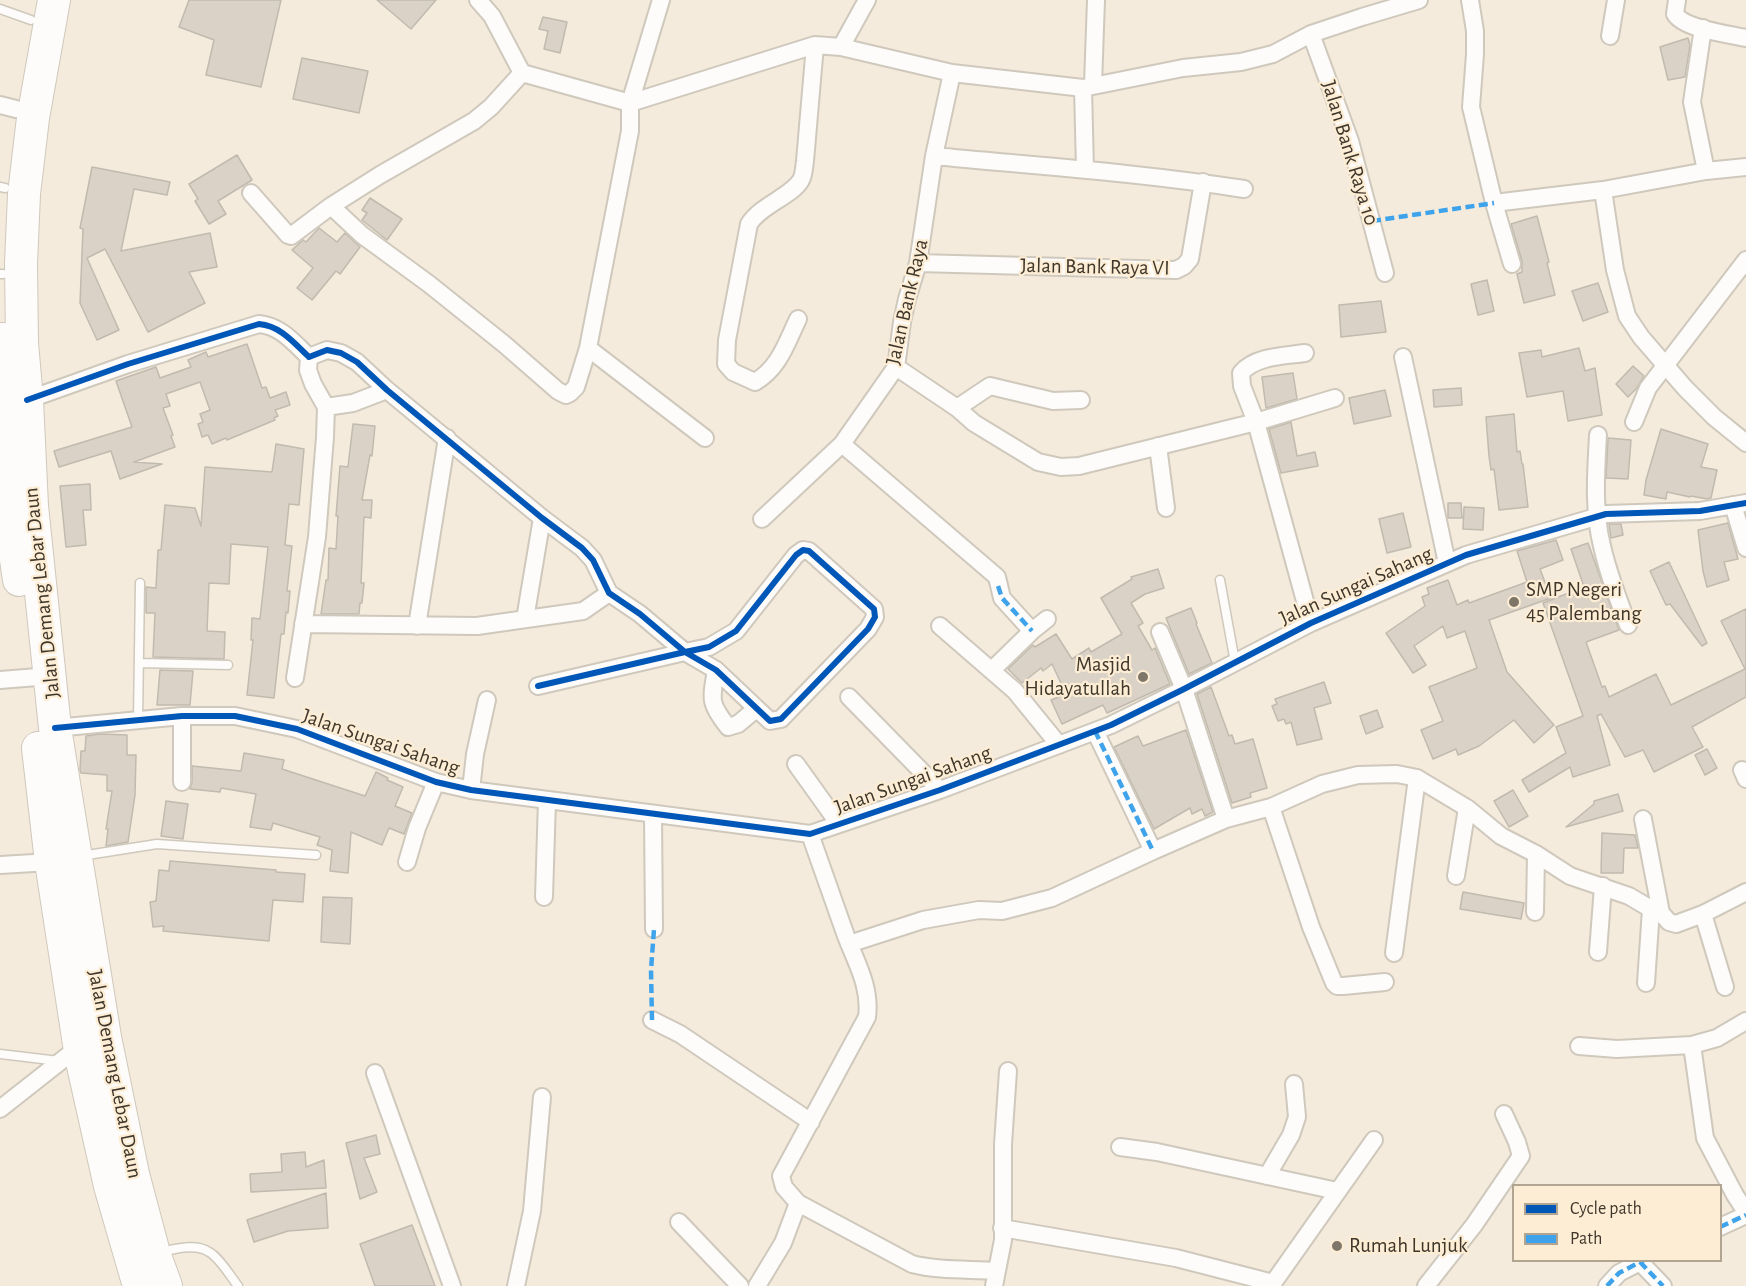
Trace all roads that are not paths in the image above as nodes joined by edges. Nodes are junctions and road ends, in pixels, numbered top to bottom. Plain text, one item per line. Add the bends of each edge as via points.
1 (54, 0) edge
2 (477, 0) edge
3 (661, 0) edge
4 (867, 0) edge
5 (1096, 0) edge
6 (1367, 0) edge
7 (1419, 0) edge
8 (1470, 0) edge
9 (1616, 0) edge
10 (1677, 0) edge
11 (495, 8) edge
12 (0, 9) edge
13 (33, 10) edge
14 (1362, 17) junction
15 (1703, 28) junction
16 (1311, 34) junction
17 (1610, 36) dead end
18 (1746, 38) edge
19 (815, 45) junction
20 (841, 47) junction
21 (522, 73) junction
22 (952, 73) junction
23 (1088, 87) junction
24 (630, 103) junction
25 (8, 107) edge
26 (934, 156) junction
27 (1746, 167) edge
28 (1085, 170) junction
29 (1706, 171) junction
30 (1203, 182) junction
31 (2, 188) edge
32 (1244, 189) dead end
33 (1603, 190) junction
34 (251, 193) dead end
35 (1494, 203) junction
36 (331, 206) junction
37 (1746, 260) edge
38 (918, 263) junction
39 (1512, 264) dead end
40 (1385, 273) dead end
41 (1, 274) edge
42 (798, 319) dead end
43 (588, 348) junction
44 (1305, 353) dead end
45 (309, 357) junction
46 (1403, 357) dead end
47 (1666, 365) junction
48 (896, 367) junction
49 (2, 378) edge
50 (387, 390) junction
51 (1335, 398) dead end
52 (27, 400) junction
53 (1081, 400) dead end
54 (326, 407) junction
55 (957, 408) junction
56 (1256, 422) junction
57 (1634, 422) dead end
58 (1598, 435) dead end
59 (447, 438) junction
60 (705, 438) dead end
61 (1746, 443) edge
62 (842, 444) junction
63 (1158, 447) junction
64 (1739, 504) edge
65 (1167, 508) dead end
66 (1597, 516) junction
67 (542, 518) junction
68 (762, 519) dead end
69 (1746, 548) edge
70 (1447, 563) junction
71 (1220, 580) dead end
72 (140, 583) dead end
73 (609, 593) junction
74 (525, 619) junction
75 (1047, 619) dead end
76 (1311, 623) junction
77 (303, 624) junction
78 (1628, 625) dead end
79 (417, 626) junction
80 (940, 626) dead end
81 (1032, 631) junction
82 (1160, 632) dead end
83 (685, 652) junction
84 (1235, 662) junction
85 (140, 663) junction
86 (228, 665) dead end
87 (716, 670) junction
88 (992, 670) junction
89 (41, 677) junction
90 (295, 678) dead end
91 (0, 680) edge
92 (538, 686) dead end
93 (1184, 689) junction
94 (849, 697) dead end
95 (487, 700) dead end
96 (756, 709) junction
97 (182, 716) junction
98 (138, 720) junction
99 (55, 728) junction
100 (1095, 731) junction
101 (1059, 745) junction
102 (796, 764) dead end
103 (1417, 778) junction
104 (182, 782) dead end
105 (436, 782) junction
106 (471, 790) junction
107 (940, 790) junction
108 (547, 800) junction
109 (1271, 807) junction
110 (1467, 808) junction
111 (653, 814) junction
112 (1226, 819) junction
113 (1643, 819) dead end
114 (839, 824) junction
115 (810, 834) junction
116 (1153, 850) junction
117 (1536, 854) junction
118 (316, 855) dead end
119 (63, 859) junction
120 (407, 862) dead end
121 (0, 866) edge
122 (1456, 876) dead end
123 (1603, 886) junction
124 (1746, 892) edge
125 (544, 897) dead end
126 (1656, 911) junction
127 (1535, 912) dead end
128 (1703, 914) junction
129 (654, 929) dead end
130 (849, 944) junction
131 (1598, 951) dead end
132 (1394, 953) dead end
133 (1385, 982) dead end
134 (1646, 982) dead end
135 (1725, 987) dead end
136 (652, 1020) dead end
137 (1746, 1021) edge
138 (1580, 1046) dead end
139 (1692, 1046) junction
140 (82, 1048) junction
141 (0, 1054) edge
142 (1008, 1071) dead end
143 (375, 1073) dead end
144 (1294, 1084) dead end
145 (542, 1097) dead end
146 (0, 1109) edge
147 (1504, 1114) dead end
148 (811, 1122) junction
149 (1374, 1140) dead end
150 (1120, 1147) dead end
151 (1267, 1176) junction
152 (1337, 1191) junction
153 (798, 1203) junction
154 (1746, 1214) edge
155 (679, 1222) dead end
156 (1722, 1226) edge
157 (1002, 1228) junction
158 (154, 1253) junction
159 (1640, 1262) edge
160 (1643, 1262) edge
161 (995, 1279) edge
162 (1272, 1285) edge
163 (139, 1286) edge
164 (166, 1286) edge
165 (238, 1286) edge
166 (452, 1286) edge
167 (516, 1286) edge
168 (740, 1286) edge
169 (757, 1286) edge
170 (1426, 1286) edge
171 (1607, 1286) edge
172 (1663, 1286) edge

1 - 52 highway, Jalan Demang Lebar Daun via 24,194 22,343
2 - 11 street
3 - 24 street
4 - 20 street
5 - 23 street
6 - 14 street
7 - 14 street
8 - 35 street via 1475,31 1471,106
9 - 17 street
10 - 15 street via 1675,14 1679,20
11 - 21 street
12 - 13 lane
13 - 25 highway, Jalan Demang Lebar Daun
14 - 16 street
15 - 18 street
15 - 29 street via 1692,102
16 - 23 street via 1273,54 1242,62 1183,68
16 - 40 street, Jalan Bank Raya 10 via 1350,141
19 - 20 street
19 - 24 street
19 - 42 street via 802,179 750,224 727,340 726,364 754,382 765,376 775,365
20 - 22 street
21 - 24 street
21 - 36 street via 474,121
22 - 23 street
22 - 26 street, Jalan Bank Raya
23 - 28 street
24 - 43 street via 630,131
25 - 31 highway, Jalan Demang Lebar Daun
26 - 28 street
26 - 38 street, Jalan Bank Raya
27 - 29 street
28 - 30 street
29 - 33 street
30 - 32 street
30 - 38 street, Jalan Bank Raya VI via 1190,259 1176,270
31 - 41 highway, Jalan Demang Lebar Daun
33 - 35 street
33 - 47 street via 1615,270 1628,316
34 - 36 street via 291,236
35 - 39 street
36 - 43 street via 558,392 566,395 576,387
37 - 47 street
38 - 48 street, Jalan Bank Raya via 902,322
41 - 49 highway, Jalan Demang Lebar Daun
43 - 60 street
44 - 56 street via 1255,362 1241,373
45 - 50 street via 327,350 341,353 357,362
45 - 52 street via 277,329 259,324
45 - 54 street via 308,370
46 - 70 street
47 - 57 street via 1648,388
47 - 61 street via 1714,417
48 - 55 street
48 - 62 street, Jalan Bank Raya
49 - 89 highway, Jalan Demang Lebar Daun via 9,512
50 - 54 street via 353,403
50 - 59 street
51 - 56 street
52 - 89 highway, Jalan Demang Lebar Daun
53 - 55 street via 1053,401 990,386
54 - 77 street via 317,537
55 - 63 street via 974,423 1038,462 1060,467
56 - 63 street
56 - 76 street
58 - 66 street
59 - 67 street
59 - 79 street
62 - 68 street, Jalan Bank Raya
62 - 81 street via 997,577 1002,598
63 - 65 street
64 - 66 street, Jalan Sungai Sahang via 1700,511
64 - 69 street
66 - 70 street, Jalan Sungai Sahang
66 - 78 street via 1614,588
67 - 73 street via 593,560
67 - 74 street
70 - 76 street, Jalan Sungai Sahang
71 - 84 lane
72 - 85 lane
73 - 74 street via 583,611
73 - 83 street
74 - 79 street via 477,626
75 - 81 street
76 - 84 street, Jalan Sungai Sahang
77 - 79 street
77 - 90 street
80 - 88 street
81 - 88 street
82 - 93 street
83 - 87 street
83 - 92 street
83 - 96 street via 709,647 736,631 796,555 809,551 874,609 874,617 868,629 781,719 771,721
84 - 93 street, Jalan Sungai Sahang
85 - 86 lane
85 - 98 lane
87 - 96 street
87 - 96 street via 713,706 728,727
88 - 101 street via 1015,691
89 - 91 street
89 - 99 highway, Jalan Demang Lebar Daun
89 - 119 highway, Jalan Demang Lebar Daun via 35,722
93 - 100 street, Jalan Sungai Sahang
93 - 112 street
94 - 107 street
95 - 106 street via 474,754
97 - 98 street, Jalan Sungai Sahang
97 - 104 street
97 - 105 street, Jalan Sungai Sahang via 235,716 297,729
98 - 99 street, Jalan Sungai Sahang
99 - 119 highway, Jalan Demang Lebar Daun
100 - 101 street, Jalan Sungai Sahang
100 - 116 street
101 - 107 street, Jalan Sungai Sahang
102 - 114 street
103 - 109 street via 1358,775 1322,784
103 - 110 street
103 - 132 street
105 - 106 street, Jalan Sungai Sahang
105 - 120 street
106 - 108 street, Jalan Sungai Sahang
107 - 114 street, Jalan Sungai Sahang
108 - 111 street, Jalan Sungai Sahang
108 - 125 street
109 - 112 street
109 - 133 street via 1334,983 1343,986
110 - 117 street via 1501,836
110 - 122 street
111 - 115 street, Jalan Sungai Sahang
111 - 129 street
112 - 116 street
113 - 126 street
114 - 115 street, Jalan Sungai Sahang
115 - 130 street
116 - 130 street via 1052,898 1002,911 979,910 923,920
117 - 123 street via 1570,876
117 - 127 street
118 - 119 lane via 157,844
119 - 121 street
119 - 140 highway, Jalan Demang Lebar Daun
123 - 126 street
123 - 131 street
124 - 128 street
126 - 128 street via 1676,924
126 - 134 street
128 - 135 street
130 - 148 street via 862,972 867,1017
136 - 148 street via 680,1034
137 - 139 street via 1717,1038
138 - 139 street
139 - 154 street via 1705,1137
140 - 141 lane
140 - 146 street
140 - 158 highway, Jalan Demang Lebar Daun via 134,1174
140 - 163 highway, Jalan Demang Lebar Daun via 110,1186
142 - 157 street
143 - 166 street
144 - 151 street via 1297,1117
145 - 167 street via 532,1211
147 - 170 street via 1521,1156
148 - 153 street via 781,1176 784,1187
149 - 152 street
150 - 151 street
151 - 152 street
152 - 162 street
153 - 161 street via 912,1264
153 - 169 street via 783,1243
154 - 156 street
155 - 168 street
157 - 161 street
157 - 162 street via 1176,1258
158 - 164 highway, Jalan Demang Lebar Daun
158 - 165 lane via 201,1248 210,1252
159 - 171 street via 1619,1273
160 - 172 street

